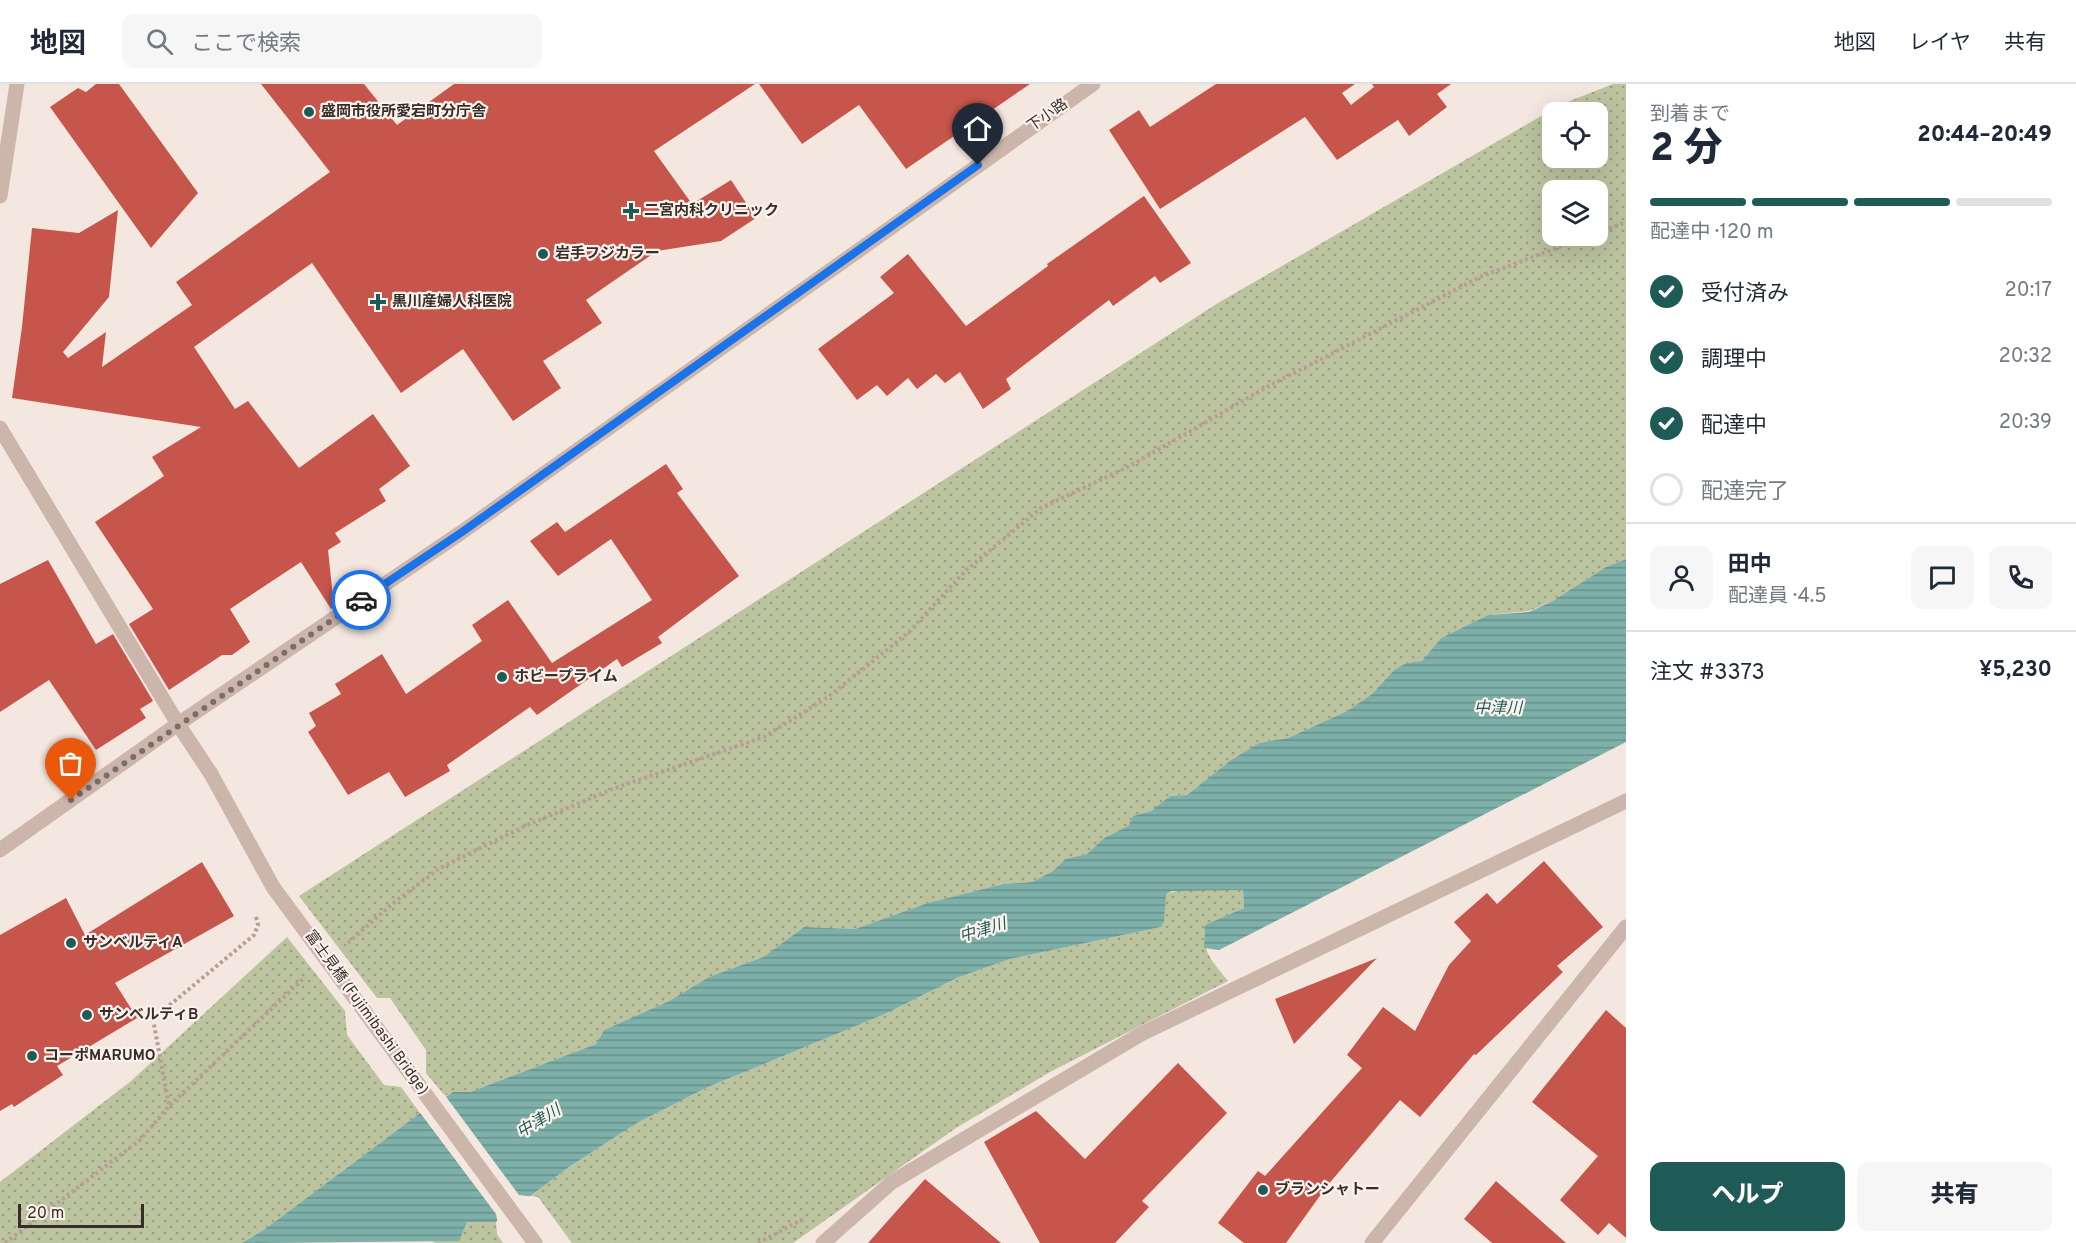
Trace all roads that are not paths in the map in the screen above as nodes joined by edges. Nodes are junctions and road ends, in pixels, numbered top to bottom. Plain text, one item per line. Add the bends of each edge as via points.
1 (17, 84) edge
2 (1093, 84) edge
3 (0, 196) edge
4 (0, 428) edge
5 (178, 724) junction
6 (1626, 801) edge
7 (0, 850) edge
8 (1626, 927) edge
9 (535, 1243) edge
10 (824, 1243) edge
11 (1372, 1243) edge

1 - 3 street
2 - 5 street, 下小路 via 462,532
4 - 5 street, 富士見橋 (Fujimibashi Bridge)
5 - 7 street, 下小路
5 - 9 street, 富士見橋 (Fujimibashi Bridge), bridge via 211,774 273,887
6 - 10 street via 1141,1034 892,1182
8 - 11 street

